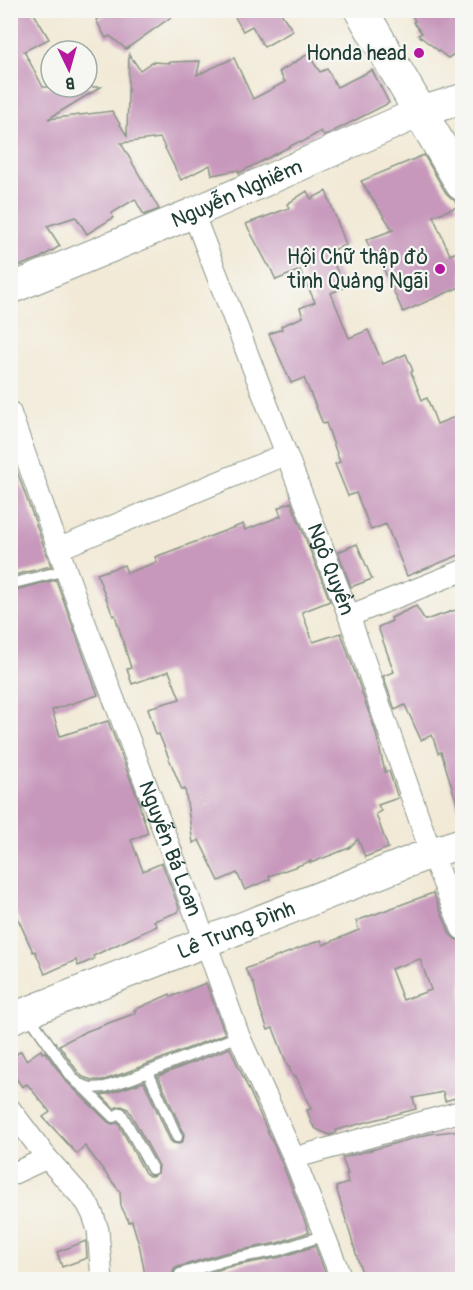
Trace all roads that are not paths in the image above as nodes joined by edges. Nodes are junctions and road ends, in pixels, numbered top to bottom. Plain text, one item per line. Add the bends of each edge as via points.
1 (361, 10) edge
2 (462, 99) edge
3 (420, 112) junction
4 (462, 184) edge
5 (193, 213) junction
6 (10, 289) edge
7 (10, 412) edge
8 (286, 454) junction
9 (58, 549) junction
10 (66, 570) junction
11 (462, 571) edge
12 (10, 584) edge
13 (349, 616) junction
14 (462, 843) edge
15 (431, 853) junction
16 (462, 929) edge
17 (206, 943) junction
18 (19, 1016) edge
19 (239, 1036) junction
20 (148, 1072) junction
21 (79, 1084) junction
22 (10, 1110) edge
23 (462, 1111) edge
24 (177, 1137) dead end
25 (46, 1158) junction
26 (294, 1158) junction
27 (152, 1169) dead end
28 (10, 1175) edge
29 (325, 1235) junction
30 (180, 1274) dead end
31 (102, 1280) edge
32 (342, 1280) edge

1 - 3 main road
2 - 3 street, Nguyễn Nghiêm
3 - 4 main road
3 - 5 street, Nguyễn Nghiêm
5 - 6 street, Nguyễn Nghiêm
5 - 8 street, Ngô Quyền
7 - 9 street, Nguyễn Bá Loan
8 - 9 street
8 - 13 street, Ngô Quyền
9 - 10 street, Nguyễn Bá Loan
10 - 12 lane
10 - 17 street, Nguyễn Bá Loan
11 - 13 street
13 - 15 street, Ngô Quyền
14 - 15 street, Lê Trung Đình
15 - 16 street, Ngô Quyền
15 - 17 street, Lê Trung Đình
17 - 18 street, Lê Trung Đình
17 - 19 street, Nguyễn Bá Loan
18 - 21 lane
19 - 20 lane
19 - 26 street, Nguyễn Bá Loan
20 - 21 lane via 116,1084 91,1088
20 - 24 lane
21 - 27 lane via 113,1118 121,1113
22 - 25 street
23 - 26 street
25 - 28 street
25 - 31 street via 87,1203 93,1215
26 - 29 street, Nguyễn Bá Loan
29 - 30 lane
29 - 32 street, Nguyễn Bá Loan

